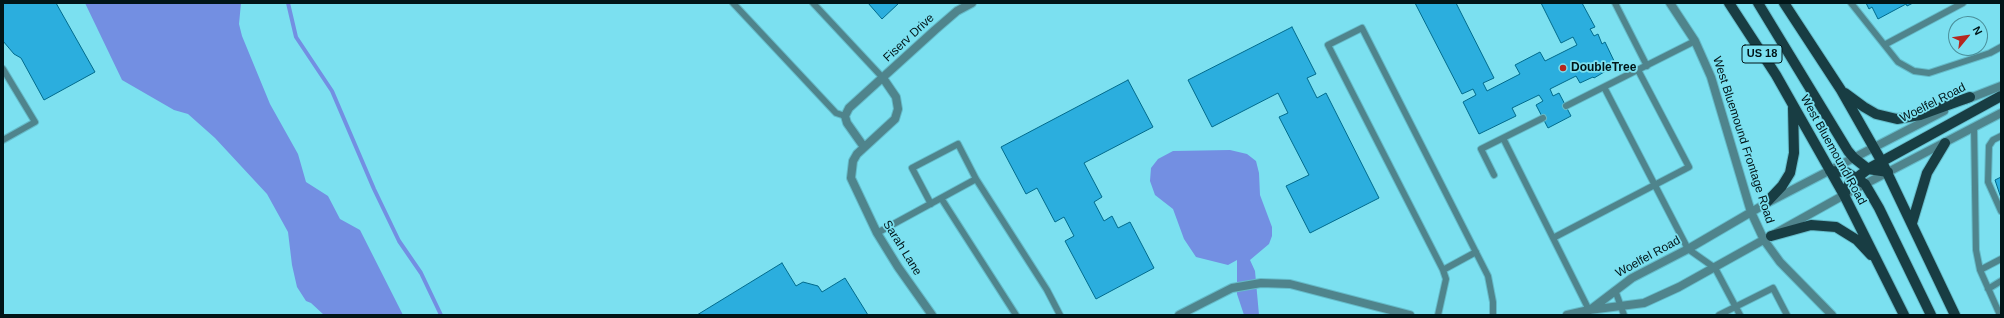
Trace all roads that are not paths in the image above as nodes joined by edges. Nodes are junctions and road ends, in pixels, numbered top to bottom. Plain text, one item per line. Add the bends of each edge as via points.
1 (733, 3) edge
2 (813, 3) edge
3 (972, 3) edge
4 (1615, 3) edge
5 (1670, 3) edge
6 (1729, 3) edge
7 (1758, 3) edge
8 (1784, 3) edge
9 (1851, 3) edge
10 (1963, 3) edge
11 (1696, 41) junction
12 (1886, 44) junction
13 (2001, 47) edge
14 (1647, 66) junction
15 (3, 69) edge
16 (1638, 70) junction
17 (883, 78) junction
18 (2001, 86) edge
19 (1604, 87) junction
20 (1841, 90) junction
21 (2001, 96) edge
22 (1970, 97) junction
23 (1566, 106) dead end
24 (1793, 106) junction
25 (2001, 113) edge
26 (845, 116) junction
27 (1543, 118) dead end
28 (1974, 127) junction
29 (2001, 136) edge
30 (1502, 138) junction
31 (3, 140) edge
32 (1945, 143) junction
33 (864, 147) junction
34 (1874, 147) junction
35 (1854, 158) junction
36 (1882, 162) junction
37 (1868, 169) junction
38 (1830, 171) junction
39 (1888, 172) junction
40 (1494, 175) dead end
41 (1856, 177) junction
42 (976, 179) junction
43 (1654, 184) junction
44 (1864, 184) junction
45 (856, 191) joint
46 (1844, 195) junction
47 (941, 198) junction
48 (931, 204) junction
49 (1765, 204) junction
50 (2001, 211) edge
51 (1751, 212) junction
52 (1912, 223) junction
53 (877, 233) junction
54 (1553, 238) junction
55 (1768, 238) junction
56 (1688, 249) junction
57 (1476, 252) junction
58 (2001, 259) edge
59 (1715, 268) junction
60 (1443, 270) junction
61 (1980, 270) junction
62 (1885, 274) junction
63 (2001, 282) edge
64 (1988, 289) junction
65 (1615, 290) junction
66 (1735, 307) junction
67 (1589, 310) junction
68 (1623, 311) edge
69 (932, 315) edge
70 (1016, 315) edge
71 (1060, 315) edge
72 (1179, 315) edge
73 (1410, 315) edge
74 (1438, 315) edge
75 (1493, 315) edge
76 (1567, 315) edge
77 (1719, 315) edge
78 (1740, 315) edge
79 (1787, 315) edge
80 (1832, 315) edge
81 (1904, 315) edge
82 (1931, 315) edge
83 (1955, 315) edge
84 (2000, 315) edge

1 - 26 lane via 836,113
2 - 17 lane
3 - 17 street, Fiserv Drive via 957,11
4 - 14 lane
5 - 11 street, West Bluemound Frontage Road
6 - 24 main road, West Bluemound Road / US 18
7 - 35 main road
8 - 20 main road
9 - 12 lane
10 - 12 lane
11 - 14 lane
11 - 51 street, West Bluemound Frontage Road via 1711,77
12 - 13 lane via 1898,62 1914,71 1929,73
14 - 16 lane
15 - 31 lane via 35,122
16 - 19 lane
16 - 43 lane via 1689,166
17 - 26 street, Fiserv Drive via 849,108
17 - 33 street, Fiserv Drive via 896,97 898,109 895,119
18 - 22 street, Woelfel Road
19 - 23 lane
19 - 43 lane
20 - 22 main road via 1876,114 1897,119 1920,116
20 - 34 main road
21 - 36 main road
22 - 34 street, Woelfel Road
24 - 38 main road, West Bluemound Road / US 18
24 - 49 main road via 1794,153 1790,173
25 - 28 street
26 - 33 street via 851,131
27 - 30 lane
28 - 32 street
28 - 61 lane via 1976,250
29 - 50 lane via 1993,140 1989,146 1988,182
30 - 40 lane via 1481,149
30 - 54 lane
32 - 39 street
32 - 52 main road via 1927,173
33 - 45 street, Fiserv Drive via 853,161 851,169
34 - 35 street, Woelfel Road
34 - 36 main road
35 - 37 main road
35 - 38 street, Woelfel Road
36 - 37 main road
36 - 39 main road
37 - 39 main road
37 - 41 main road
38 - 41 main road via 1846,172
38 - 46 main road, West Bluemound Road / US 18
38 - 49 street, Woelfel Road
39 - 44 street
39 - 52 main road
41 - 44 main road
41 - 46 main road
42 - 47 lane
42 - 48 lane via 958,144 912,168
42 - 71 lane via 1047,290
43 - 54 lane
43 - 56 lane
44 - 46 street
44 - 82 main road via 1879,208
45 - 53 street, Sarah Lane
46 - 55 street
46 - 62 main road, West Bluemound Road / US 18
47 - 48 lane
47 - 70 lane
48 - 53 lane
49 - 51 street, Woelfel Road
51 - 55 street, West Bluemound Frontage Road
51 - 56 street, Woelfel Road
52 - 83 main road
53 - 69 street, Sarah Lane
54 - 67 lane
55 - 59 street
55 - 62 main road via 1810,225 1836,227 1857,240
55 - 80 street, West Bluemound Frontage Road via 1780,262
56 - 59 lane
56 - 65 street, Woelfel Road via 1632,278
57 - 60 lane
57 - 60 lane via 1362,28 1328,45
57 - 75 lane via 1488,276
58 - 61 lane
59 - 66 lane
59 - 68 street
60 - 74 lane via 1446,279
61 - 64 lane
62 - 81 main road, West Bluemound Road / US 18
63 - 64 lane
64 - 84 lane
65 - 67 street, Woelfel Road
65 - 68 lane
66 - 77 lane
66 - 78 lane
66 - 79 lane via 1773,288
67 - 68 street
67 - 76 street
72 - 73 street via 1232,288 1261,283 1290,284

